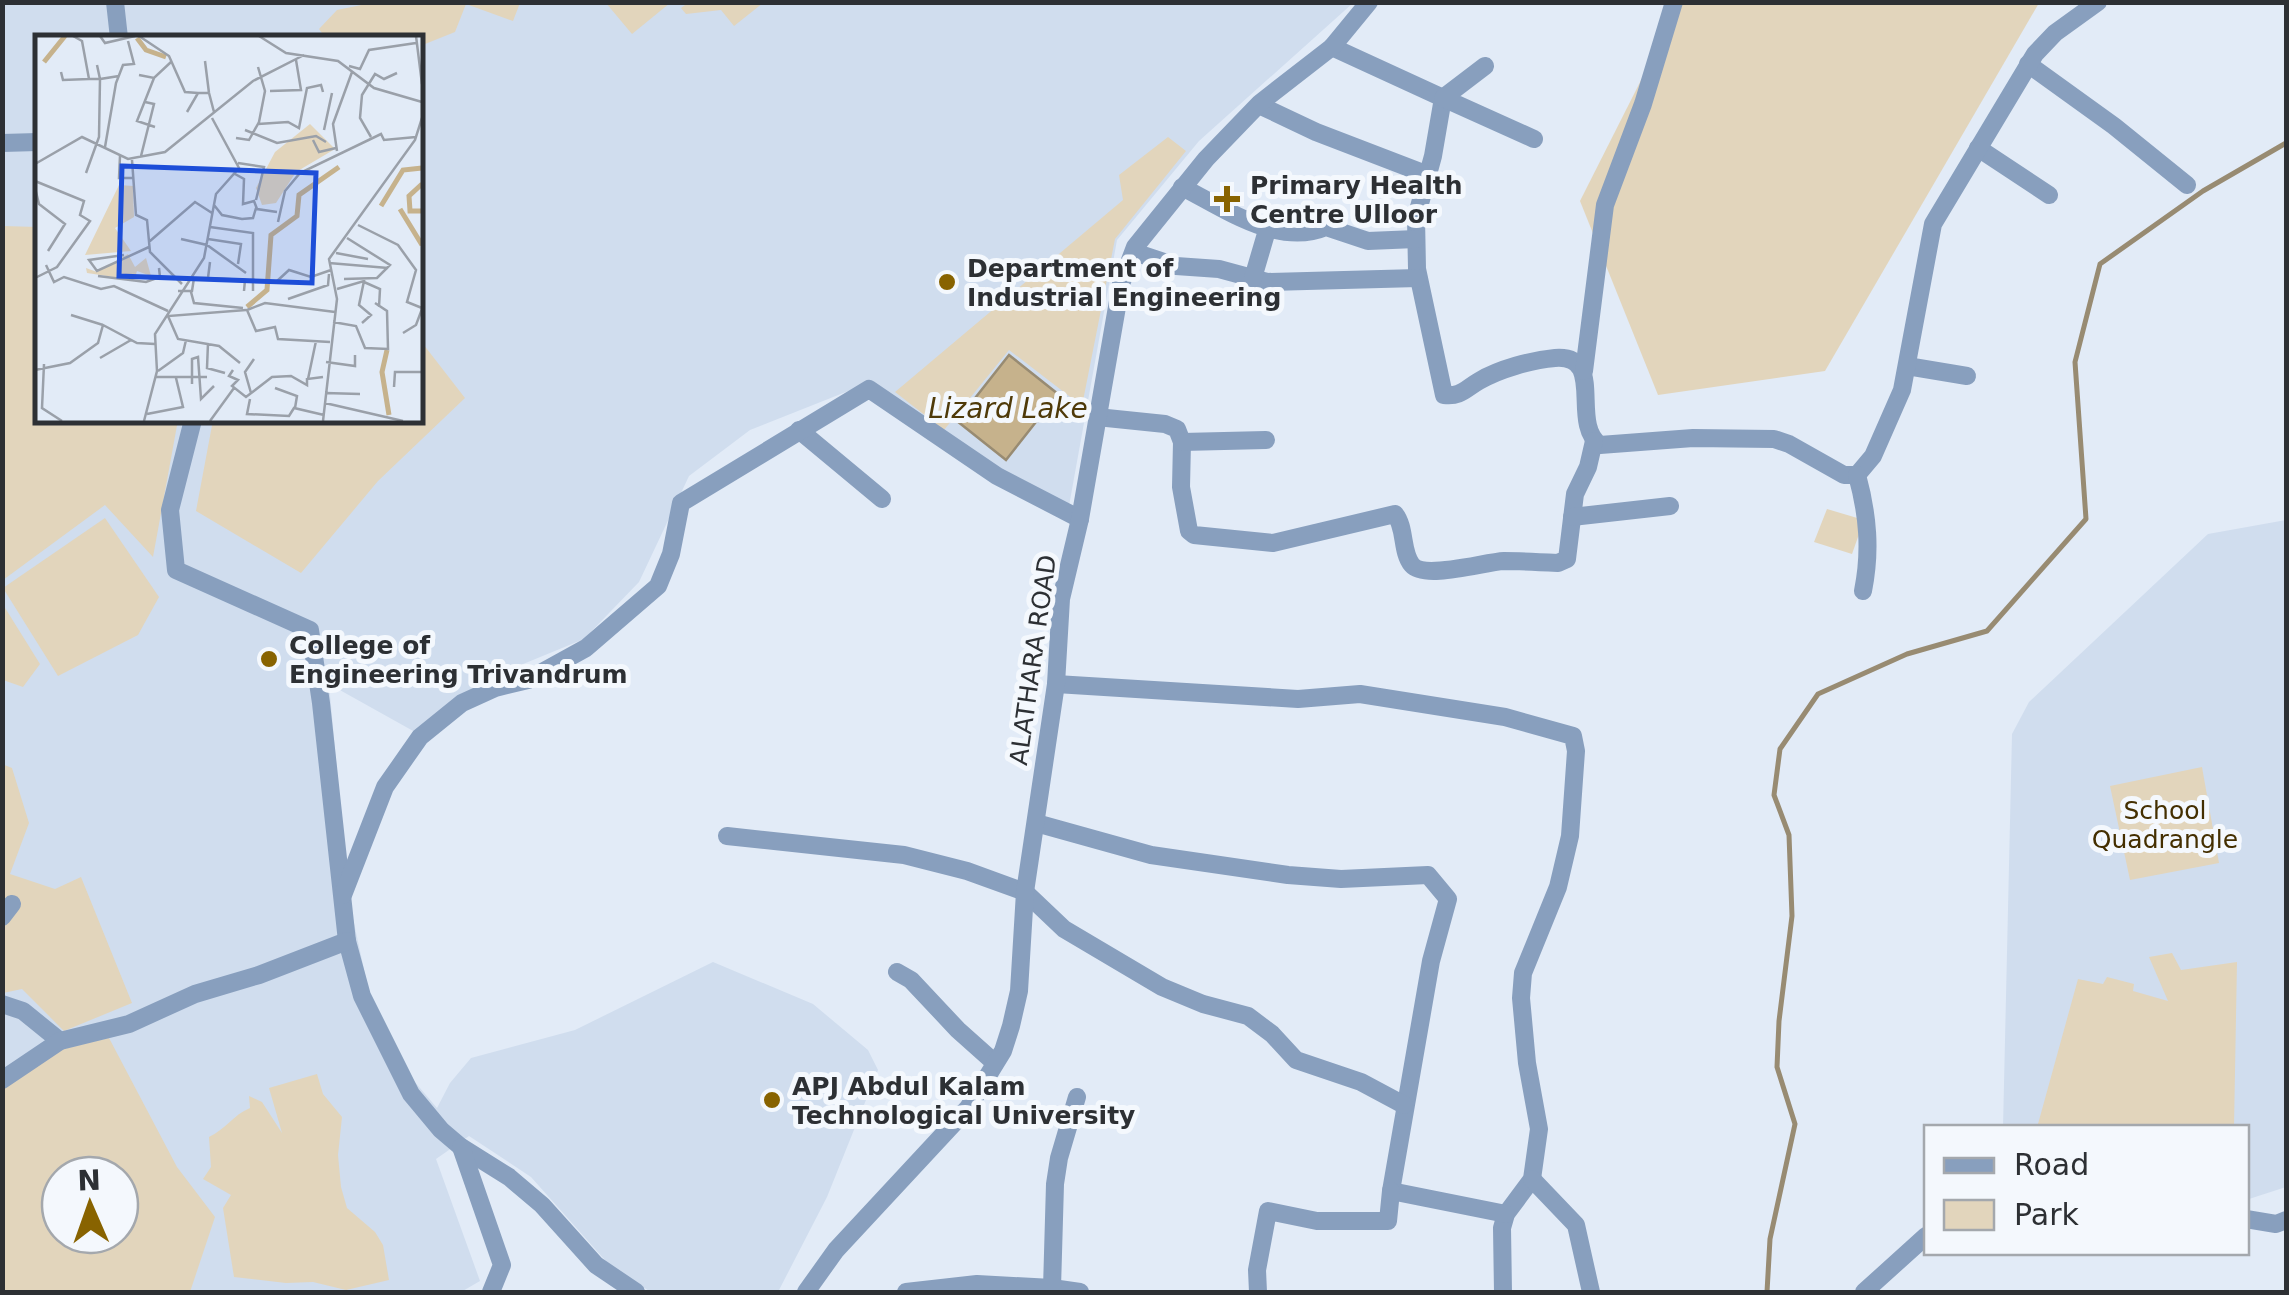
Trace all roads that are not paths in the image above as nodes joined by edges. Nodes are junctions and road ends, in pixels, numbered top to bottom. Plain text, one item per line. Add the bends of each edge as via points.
1 (115, 2) edge
2 (1368, 2) edge
3 (1674, 2) edge
4 (2098, 2) edge
5 (119, 35) edge
6 (1332, 46) junction
7 (2028, 64) junction
8 (1485, 66) dead end
9 (1443, 98) junction
10 (1259, 105) junction
11 (1534, 139) dead end
12 (35, 142) edge
13 (2, 143) edge
14 (1978, 148) junction
15 (1428, 175) junction
16 (2188, 186) dead end
17 (1182, 187) junction
18 (2049, 195) dead end
19 (1268, 227) junction
20 (1416, 240) junction
21 (1134, 252) junction
22 (1253, 278) junction
23 (1418, 278) junction
24 (1907, 366) junction
25 (1584, 371) junction
26 (1967, 376) dead end
27 (1097, 418) junction
28 (192, 422) edge
29 (799, 430) junction
30 (1266, 440) dead end
31 (1594, 441) junction
32 (1182, 442) junction
33 (1856, 476) junction
34 (882, 499) dead end
35 (1670, 506) dead end
36 (1572, 517) junction
37 (1080, 519) junction
38 (1862, 591) dead end
39 (1056, 684) junction
40 (1036, 822) junction
41 (726, 836) dead end
42 (1025, 892) junction
43 (341, 900) junction
44 (346, 940) junction
45 (896, 972) dead end
46 (2, 1004) edge
47 (60, 1042) junction
48 (995, 1063) junction
49 (2, 1080) edge
50 (1077, 1097) dead end
51 (1404, 1105) junction
52 (461, 1147) junction
53 (1532, 1178) junction
54 (1391, 1191) junction
55 (1506, 1214) junction
56 (2249, 1220) edge
57 (2286, 1220) edge
58 (1924, 1238) edge
59 (1052, 1288) junction
60 (491, 1292) edge
61 (636, 1292) edge
62 (806, 1292) edge
63 (906, 1292) edge
64 (1080, 1292) edge
65 (1258, 1292) edge
66 (1504, 1292) edge
67 (1590, 1292) edge
68 (1864, 1292) edge

1 - 5 street
2 - 6 street, ALATHARA ROAD
3 - 25 street via 1605,205
4 - 7 street
6 - 9 street
6 - 10 street, ALATHARA ROAD
7 - 14 street
7 - 16 street
8 - 9 street
9 - 11 street
9 - 15 street
10 - 15 street
10 - 17 street, ALATHARA ROAD
12 - 13 street
14 - 18 street
14 - 24 street via 1933,224
15 - 20 street
17 - 19 street
17 - 21 street, ALATHARA ROAD
19 - 20 street via 1308,234 1326,227 1368,241
19 - 22 street
20 - 23 street
21 - 22 street
21 - 27 street, ALATHARA ROAD via 1121,284
22 - 23 street
23 - 25 street via 1444,395 1556,358
24 - 26 street
24 - 33 street via 1874,456
25 - 31 street
27 - 32 street via 1165,424 1177,429
27 - 37 street, ALATHARA ROAD
28 - 43 street via 170,510 176,570 310,630
29 - 34 street
29 - 37 street via 869,389 996,476
29 - 43 street via 681,503 658,586 586,648 528,680 462,703 420,737 385,788
30 - 32 street
31 - 33 street via 1609,446 1774,439
31 - 36 street
32 - 36 street via 1186,522 1200,537 1273,543 1395,514 1412,565 1430,572 1567,560
33 - 38 street via 1869,558
35 - 36 street
37 - 39 street, ALATHARA ROAD via 1061,599
39 - 40 street, ALATHARA ROAD
39 - 53 street via 1298,699 1360,694 1504,717 1573,736 1570,836 1558,887 1522,973 1539,1129
40 - 42 street, ALATHARA ROAD
40 - 51 street via 1151,854 1288,875 1428,875 1448,898
41 - 42 street via 904,855
42 - 48 street, ALATHARA ROAD via 1019,991
42 - 51 street via 1064,930 1162,987 1248,1016 1296,1060
43 - 44 street
44 - 47 street via 128,1024
44 - 52 street via 362,996 412,1094
45 - 48 street
46 - 47 street via 22,1011
47 - 49 street
48 - 62 street, ALATHARA ROAD via 968,1108 836,1250
50 - 59 street via 1055,1184
51 - 54 street
52 - 60 street via 502,1265
52 - 61 street via 510,1176 596,1265
53 - 55 street
53 - 67 street via 1576,1224
54 - 55 street
54 - 65 street via 1388,1221 1317,1221 1268,1210
55 - 66 street
56 - 57 street
58 - 68 street
59 - 63 street via 977,1284
59 - 64 street

